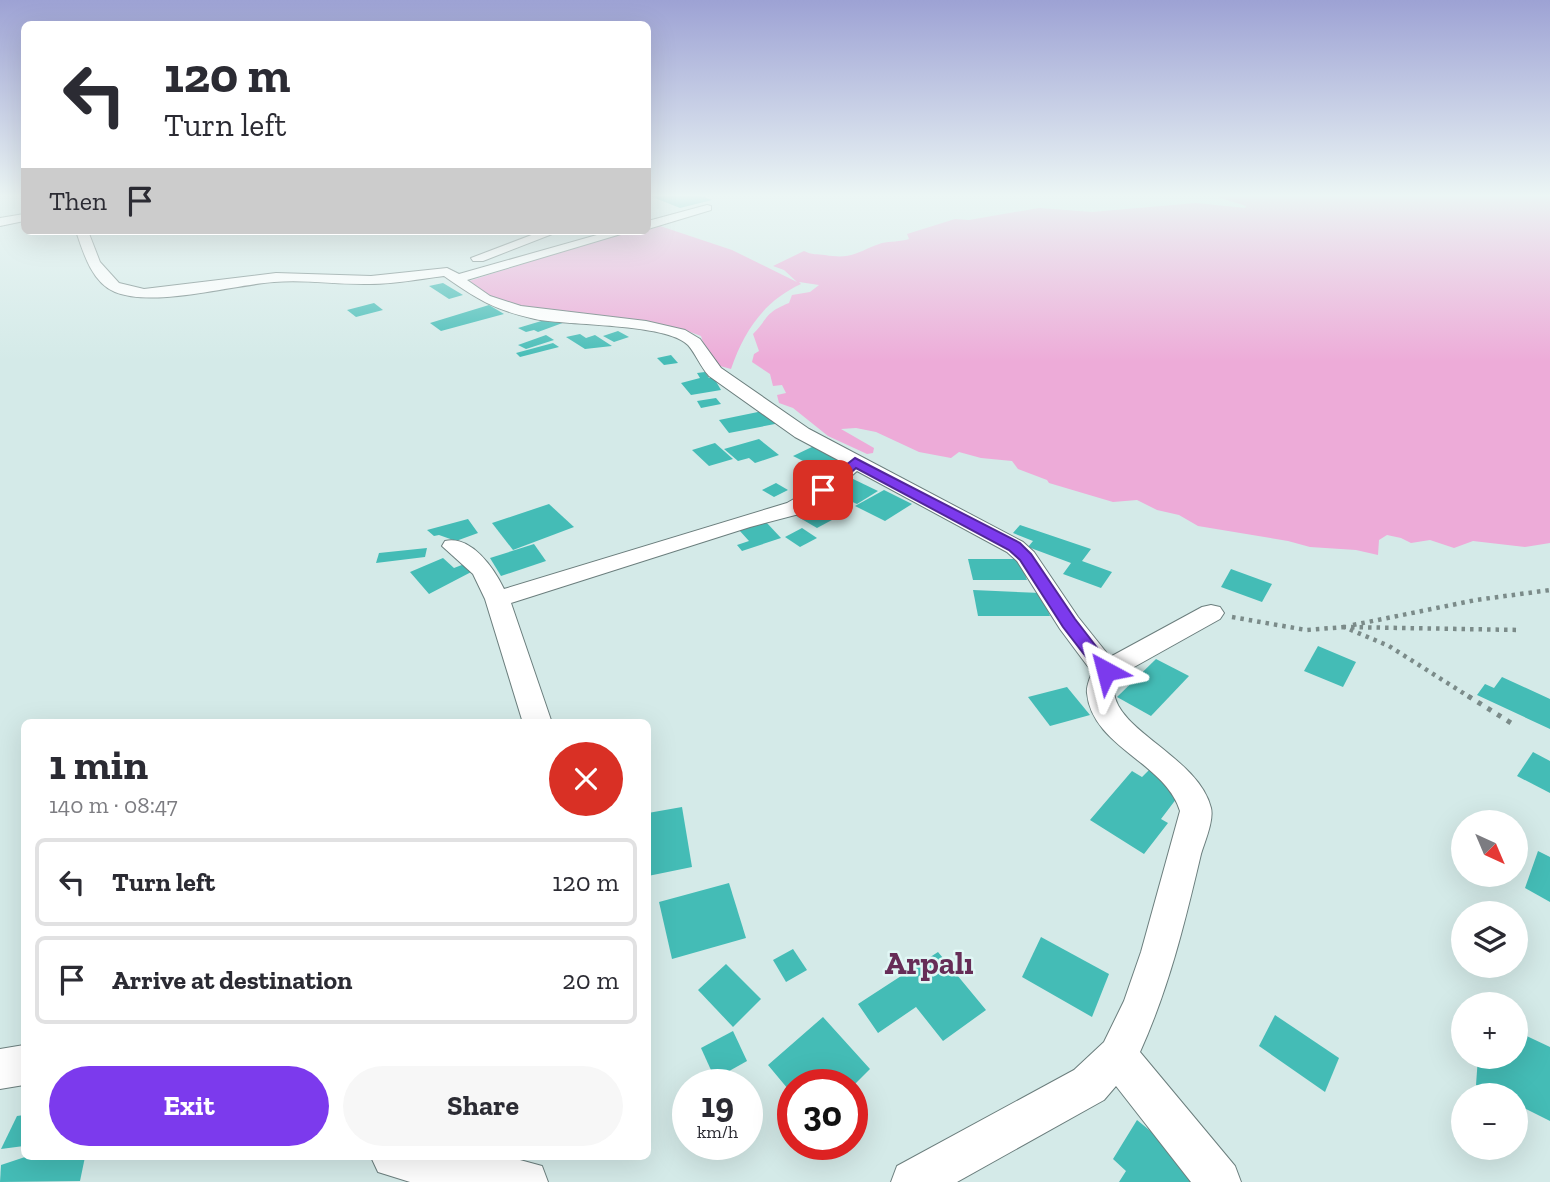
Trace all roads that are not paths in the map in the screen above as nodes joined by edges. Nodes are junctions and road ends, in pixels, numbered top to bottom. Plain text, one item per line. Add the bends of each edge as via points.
1 (90, 251) edge
2 (506, 251) edge
3 (545, 251) edge
4 (450, 275) junction
5 (855, 462) junction
6 (453, 547) dead end
7 (498, 599) junction
8 (1211, 613) road end
9 (1106, 671) junction
10 (537, 719) edge
11 (1118, 1056) junction
12 (21, 1066) edge
13 (0, 1069) edge
14 (409, 1160) edge
15 (526, 1182) edge
16 (913, 1182) edge
17 (1219, 1182) edge

1 - 4 street via 114,286 131,292 178,291 276,276 371,280
2 - 4 street
3 - 4 street
4 - 5 street via 485,299 517,310 646,326 685,336 729,383 802,433
5 - 7 street via 814,497 785,512
5 - 9 street via 1014,547 1026,557
6 - 7 street via 483,570
7 - 10 street
8 - 9 street
9 - 11 street via 1099,690 1103,707 1187,787 1196,802 1159,952
11 - 16 street via 1089,1085
11 - 17 street
12 - 13 street
14 - 15 street

